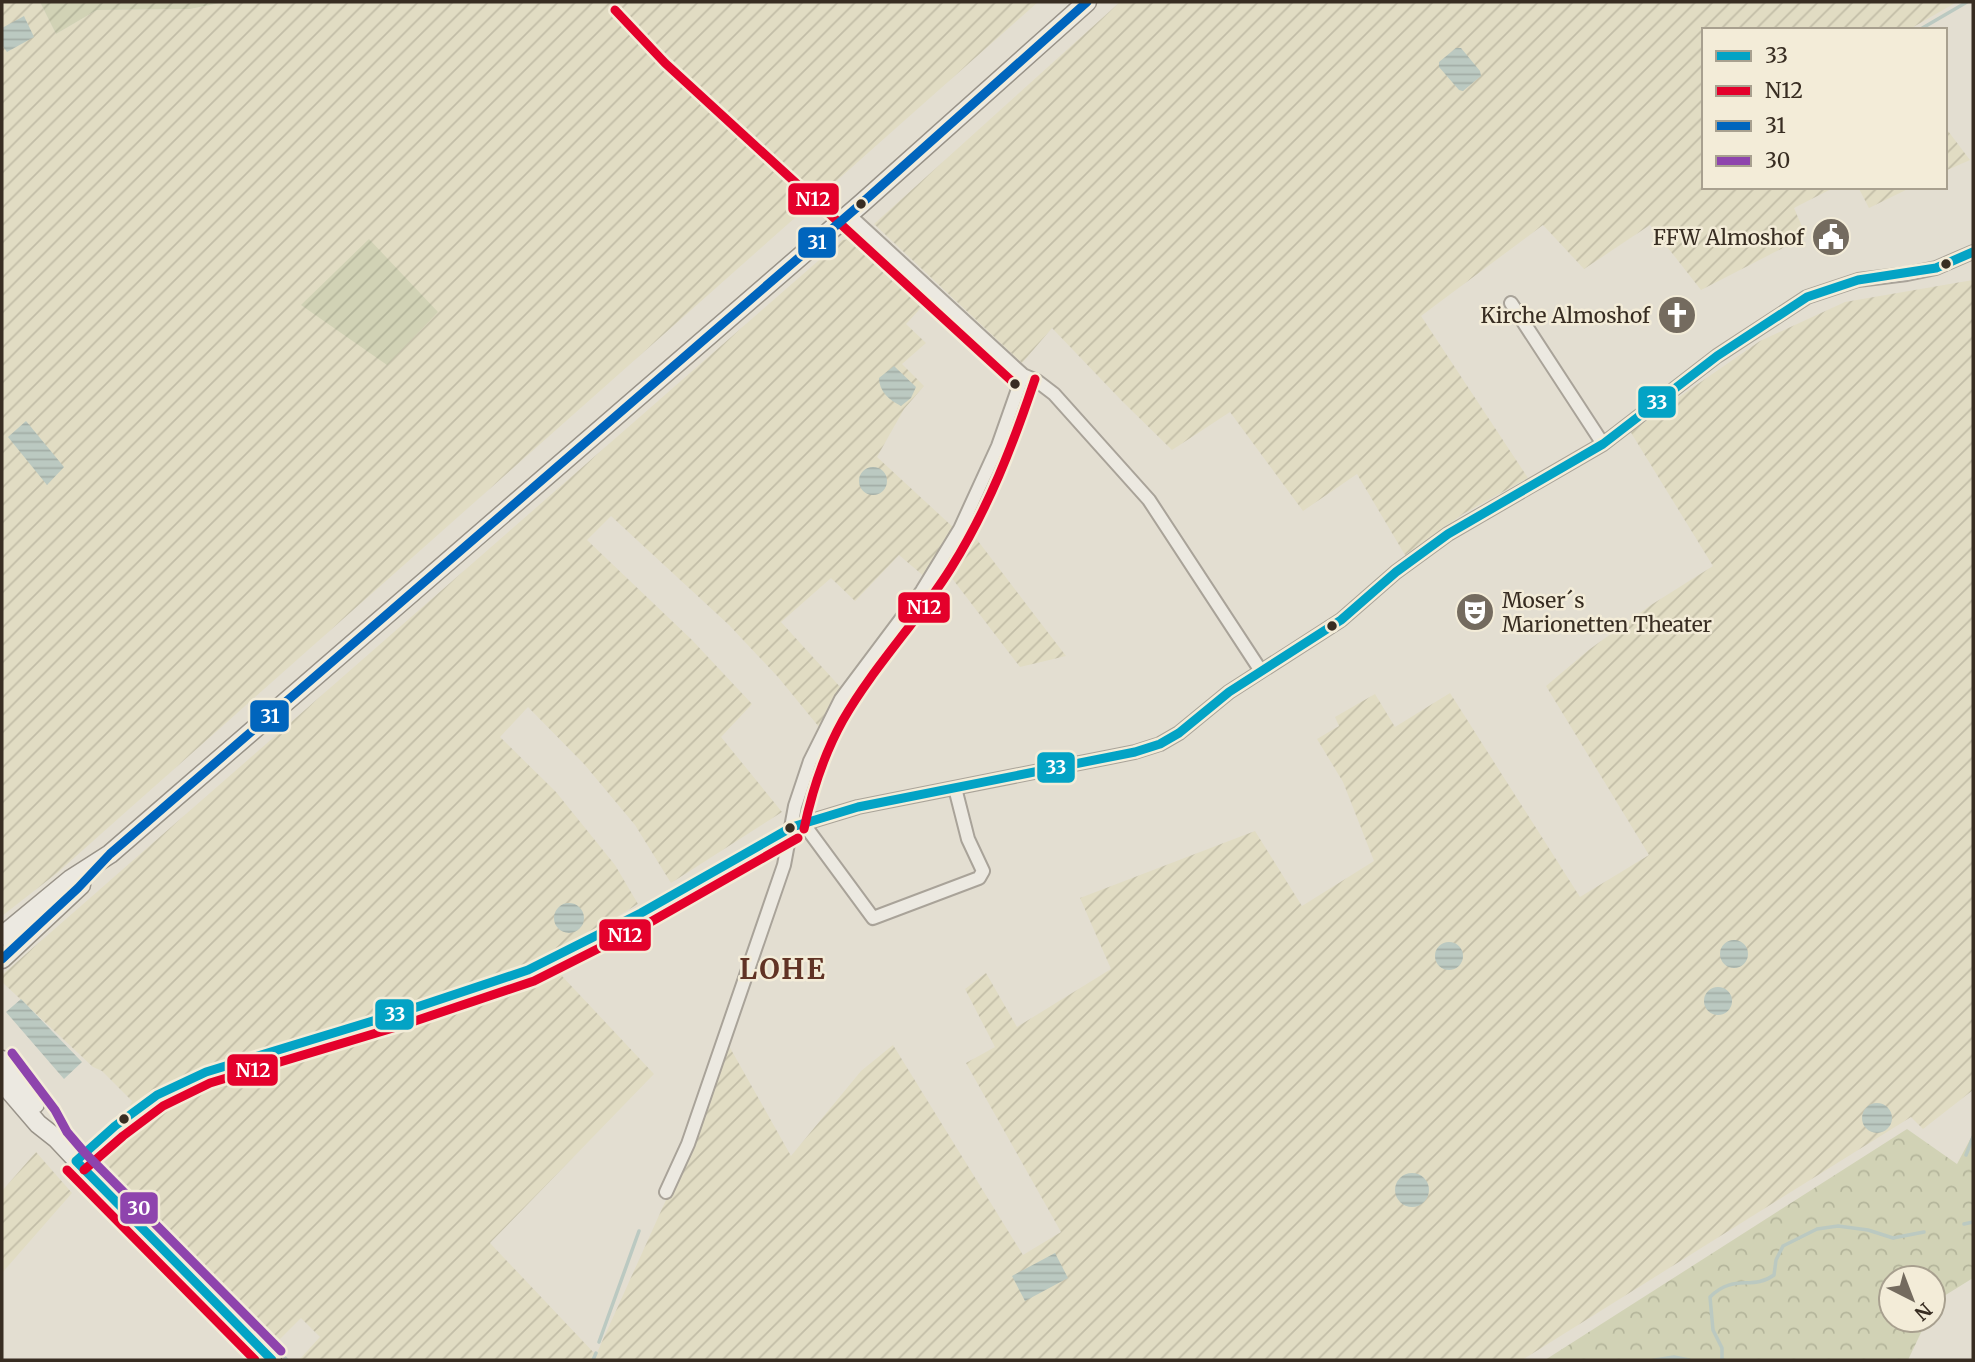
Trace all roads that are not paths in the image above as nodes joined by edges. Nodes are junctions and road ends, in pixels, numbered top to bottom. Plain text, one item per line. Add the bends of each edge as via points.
1 (1087, 2) edge
2 (849, 215) junction
3 (1973, 252) edge
4 (1511, 303) dead end
5 (1023, 375) junction
6 (1603, 444) junction
7 (1261, 671) junction
8 (956, 788) junction
9 (797, 825) junction
10 (110, 853) junction
11 (2, 936) edge
12 (2, 959) edge
13 (2, 1060) edge
14 (2, 1082) edge
15 (57, 1139) junction
16 (666, 1192) dead end
17 (272, 1360) edge

1 - 2 main road
2 - 5 street
2 - 10 main road
3 - 6 street via 1924,271 1857,280 1807,297 1717,356
4 - 6 street
5 - 7 street via 1054,394 1149,500
5 - 9 street via 998,446 960,528 922,591 830,719 795,806
6 - 7 street via 1448,534 1341,620
7 - 8 street via 1160,744
8 - 9 street via 858,807
8 - 9 street via 968,839 982,872 979,878 873,918
9 - 16 street via 688,1144
10 - 11 main road
10 - 12 main road
13 - 15 main road
14 - 15 main road
15 - 17 main road

